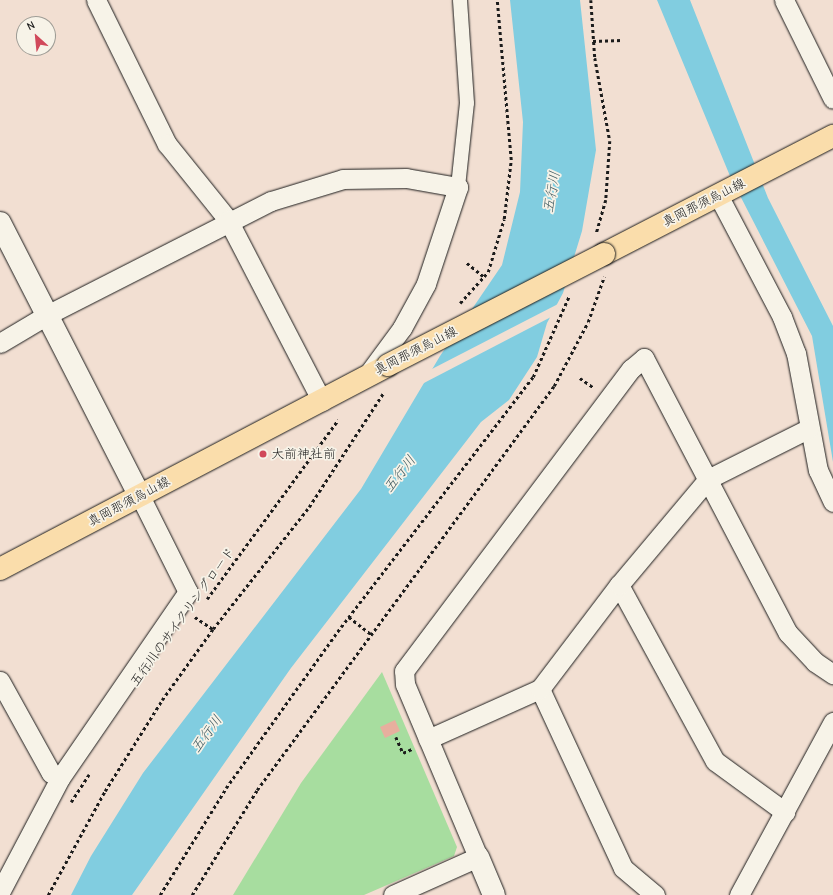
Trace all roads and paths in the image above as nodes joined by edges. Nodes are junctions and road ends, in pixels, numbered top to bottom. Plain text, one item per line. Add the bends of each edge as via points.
1 (96, 0) edge
2 (460, 0) edge
3 (497, 0) edge
4 (591, 0) edge
5 (784, 0) edge
6 (622, 40) dead end
7 (593, 41) junction
8 (833, 99) edge
9 (833, 136) edge
10 (458, 187) junction
11 (718, 195) junction
12 (228, 220) junction
13 (0, 223) edge
14 (605, 247) junction
15 (467, 264) dead end
16 (484, 277) junction
17 (571, 292) dead end
18 (455, 308) dead end
19 (47, 314) junction
20 (0, 343) edge
21 (366, 377) junction
22 (580, 378) dead end
23 (386, 389) dead end
24 (600, 392) dead end
25 (322, 401) junction
26 (338, 420) dead end
27 (808, 429) junction
28 (708, 479) junction
29 (140, 496) junction
30 (833, 502) edge
31 (0, 569) edge
32 (619, 585) junction
33 (203, 604) dead end
34 (198, 610) dead end
35 (194, 616) junction
36 (349, 617) junction
37 (189, 622) dead end
38 (213, 628) junction
39 (372, 634) junction
40 (833, 674) edge
41 (0, 681) edge
42 (540, 689) junction
43 (6, 705) edge
44 (833, 722) edge
45 (396, 736) dead end
46 (421, 743) junction
47 (93, 766) dead end
48 (60, 778) junction
49 (69, 805) dead end
50 (785, 812) junction
51 (478, 857) junction
52 (0, 892) edge
53 (48, 895) edge
54 (160, 895) edge
55 (192, 895) edge
56 (393, 895) edge
57 (494, 895) edge
58 (655, 895) edge
59 (740, 895) edge

1 - 12 street via 167,144
2 - 10 street via 467,103
3 - 16 path via 511,160 504,219 495,255
4 - 7 path
5 - 8 street
6 - 7 path
7 - 14 path via 610,141
9 - 11 main road, 真岡那須烏山線
10 - 12 street via 406,178 343,179 271,201
10 - 21 street via 426,284 402,328
11 - 14 main road, 真岡那須烏山線
11 - 27 street via 782,317 796,353
12 - 19 street
12 - 25 street
13 - 19 street
14 - 21 main road, 真岡那須烏山線, bridge
14 - 39 path via 588,322 554,386
15 - 16 path
16 - 18 path
17 - 36 path via 533,377
19 - 20 street
19 - 29 street
21 - 25 main road, 真岡那須烏山線
22 - 24 path
23 - 38 path via 309,507
25 - 29 main road, 真岡那須烏山線
26 - 33 path, 五行川のサイクリングロード
27 - 28 street
27 - 30 street via 818,470
28 - 32 street
28 - 40 street via 788,634 815,662
28 - 46 street via 644,358 631,369 408,665 405,684
29 - 31 main road, 真岡那須烏山線
29 - 48 street via 188,592
32 - 42 street
32 - 50 street via 715,761
34 - 35 path, 五行川のサイクリングロード
35 - 37 path, 五行川のサイクリングロード
35 - 38 path
36 - 39 path
36 - 54 path via 226,788
38 - 53 path via 105,792
39 - 55 path via 258,790
41 - 43 street
42 - 46 street
42 - 58 street via 623,868
43 - 48 street via 51,773
44 - 50 street
45 - 46 path via 403,753
46 - 51 street
47 - 49 path
48 - 52 street
50 - 59 street
51 - 56 street
51 - 57 street

